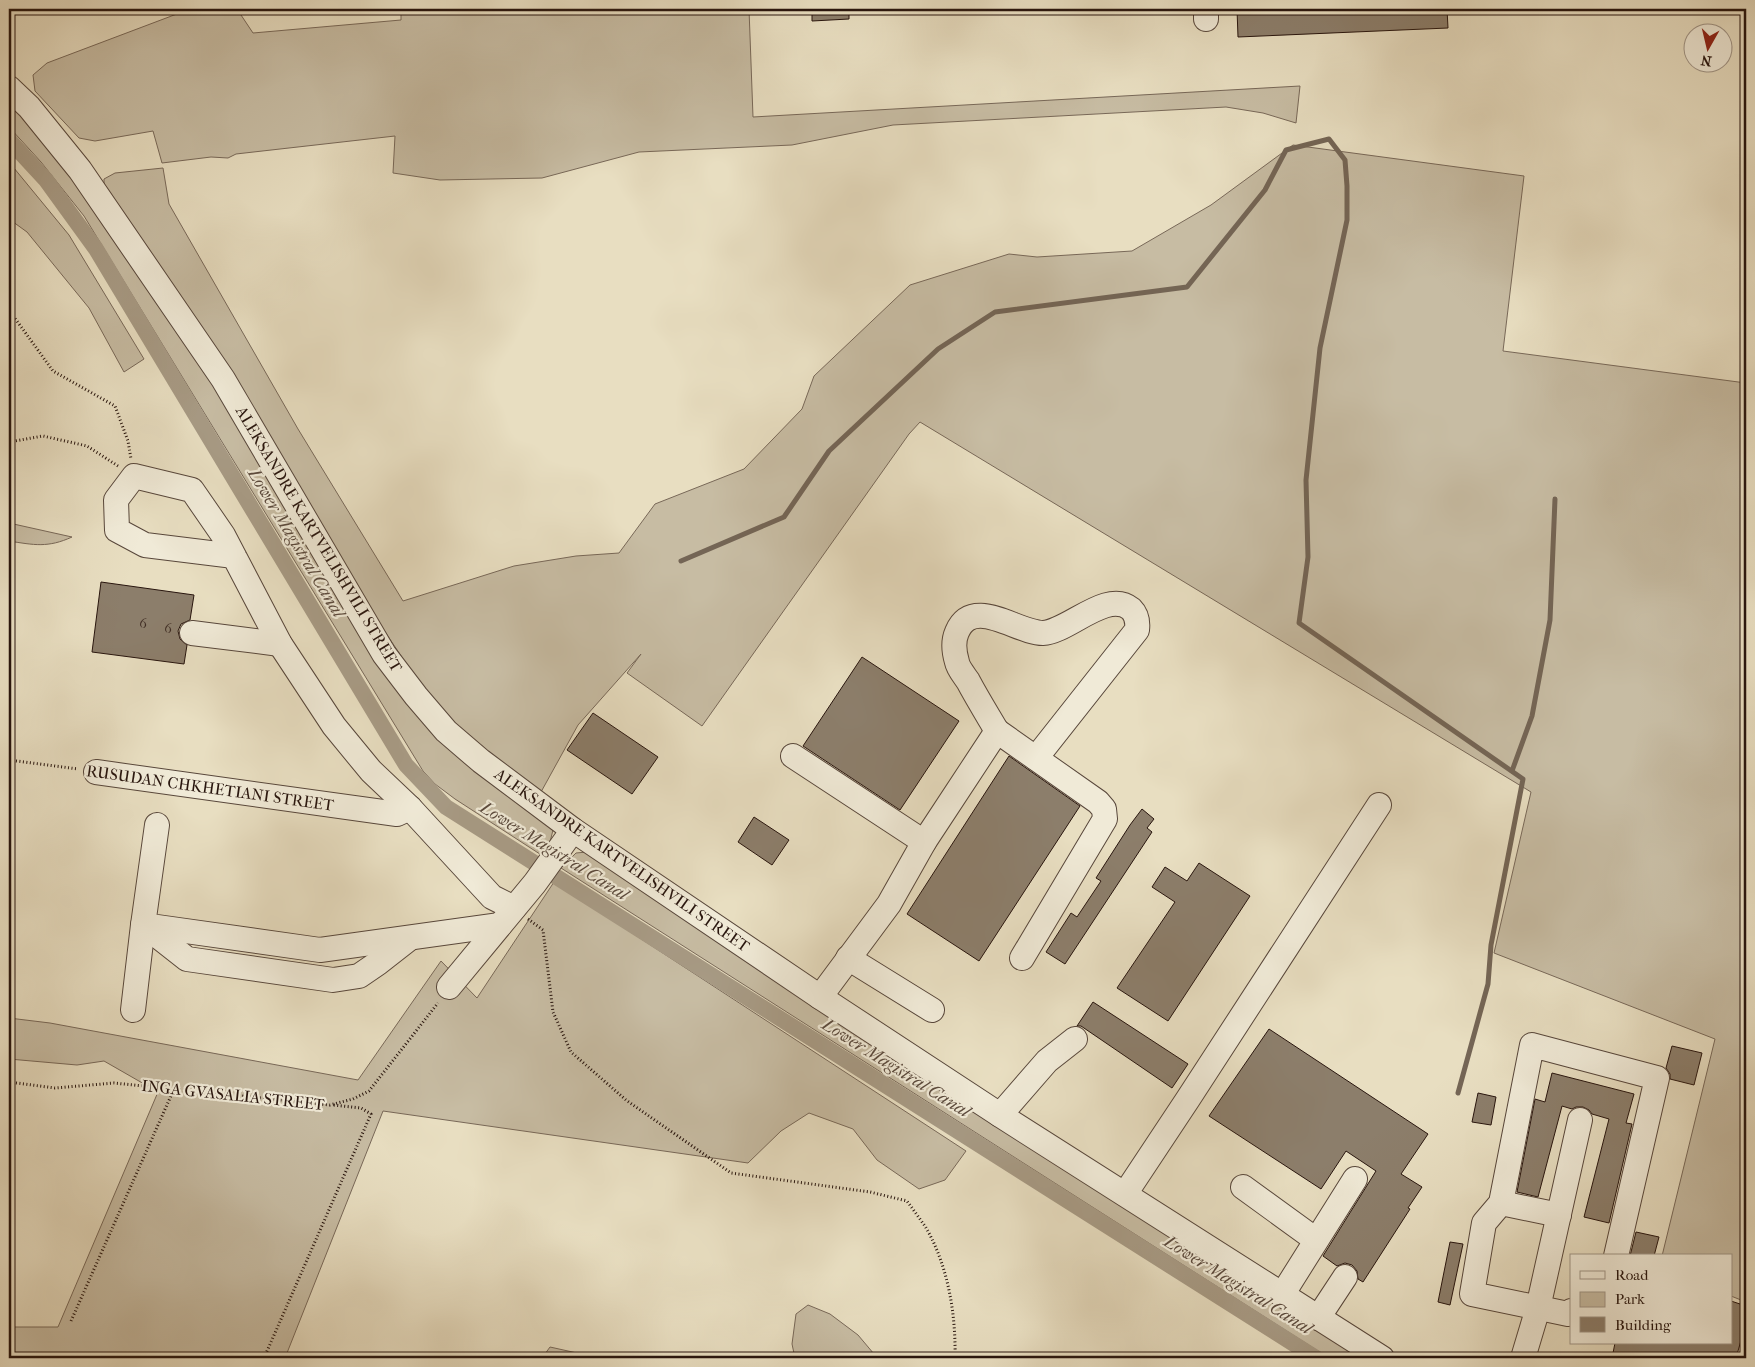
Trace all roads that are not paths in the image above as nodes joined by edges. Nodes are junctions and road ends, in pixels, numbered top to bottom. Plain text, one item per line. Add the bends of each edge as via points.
1 (9, 88) edge
2 (234, 556) junction
3 (192, 633) dead end
4 (280, 644) junction
5 (997, 731) junction
6 (793, 756) dead end
7 (1036, 758) junction
8 (96, 772) road end
9 (1379, 805) dead end
10 (410, 808) junction
11 (158, 825) dead end
12 (568, 838) junction
13 (924, 842) junction
14 (507, 916) junction
15 (144, 925) junction
16 (410, 938) junction
17 (848, 958) junction
18 (1022, 958) dead end
19 (450, 987) road end
20 (820, 997) junction
21 (133, 1010) dead end
22 (932, 1010) dead end
23 (1075, 1039) dead end
24 (1000, 1115) junction
25 (1580, 1120) dead end
26 (1355, 1179) dead end
27 (1243, 1187) dead end
28 (1125, 1194) junction
29 (1501, 1203) junction
30 (1558, 1215) junction
31 (1316, 1240) junction
32 (1616, 1254) edge
33 (1345, 1277) dead end
34 (1282, 1295) junction
35 (1538, 1308) junction
36 (1570, 1312) edge
37 (1318, 1318) junction
38 (1382, 1358) edge
39 (1523, 1358) edge

1 - 12 street, ALEKSANDRE KARTVELISHVILI STREET via 29,107 80,170 223,379 384,654 446,731
2 - 2 street via 192,490 134,476 116,500 117,530 145,545
2 - 4 street
3 - 4 street
4 - 10 street via 348,745
5 - 7 street
5 - 7 street via 957,663 955,638 957,630 968,618 986,615 1042,633 1103,606 1114,603 1126,605 1138,620 1137,630
5 - 13 street
6 - 13 street
7 - 18 street via 1098,802 1104,810 1105,819
8 - 10 street, RUSUDAN CHKHETIANI STREET via 396,814
9 - 28 street
10 - 14 street
11 - 15 street
12 - 14 street
12 - 20 street, ALEKSANDRE KARTVELISHVILI STREET
13 - 17 street via 889,904
14 - 16 street
14 - 19 street
15 - 16 street via 320,950
15 - 16 street via 187,959 333,980 359,976
15 - 21 street
17 - 20 street
17 - 22 street
20 - 24 street, ALEKSANDRE KARTVELISHVILI STREET
23 - 24 street via 1047,1061
24 - 28 street, ALEKSANDRE KARTVELISHVILI STREET
25 - 30 street
26 - 31 street
27 - 31 street
28 - 34 street, ALEKSANDRE KARTVELISHVILI STREET
29 - 30 street
29 - 32 street via 1532,1044 1657,1078
29 - 35 street via 1484,1223 1472,1294
30 - 35 street
31 - 34 street
33 - 37 street
34 - 37 street, ALEKSANDRE KARTVELISHVILI STREET
35 - 36 street
35 - 39 street
37 - 38 street, ALEKSANDRE KARTVELISHVILI STREET

